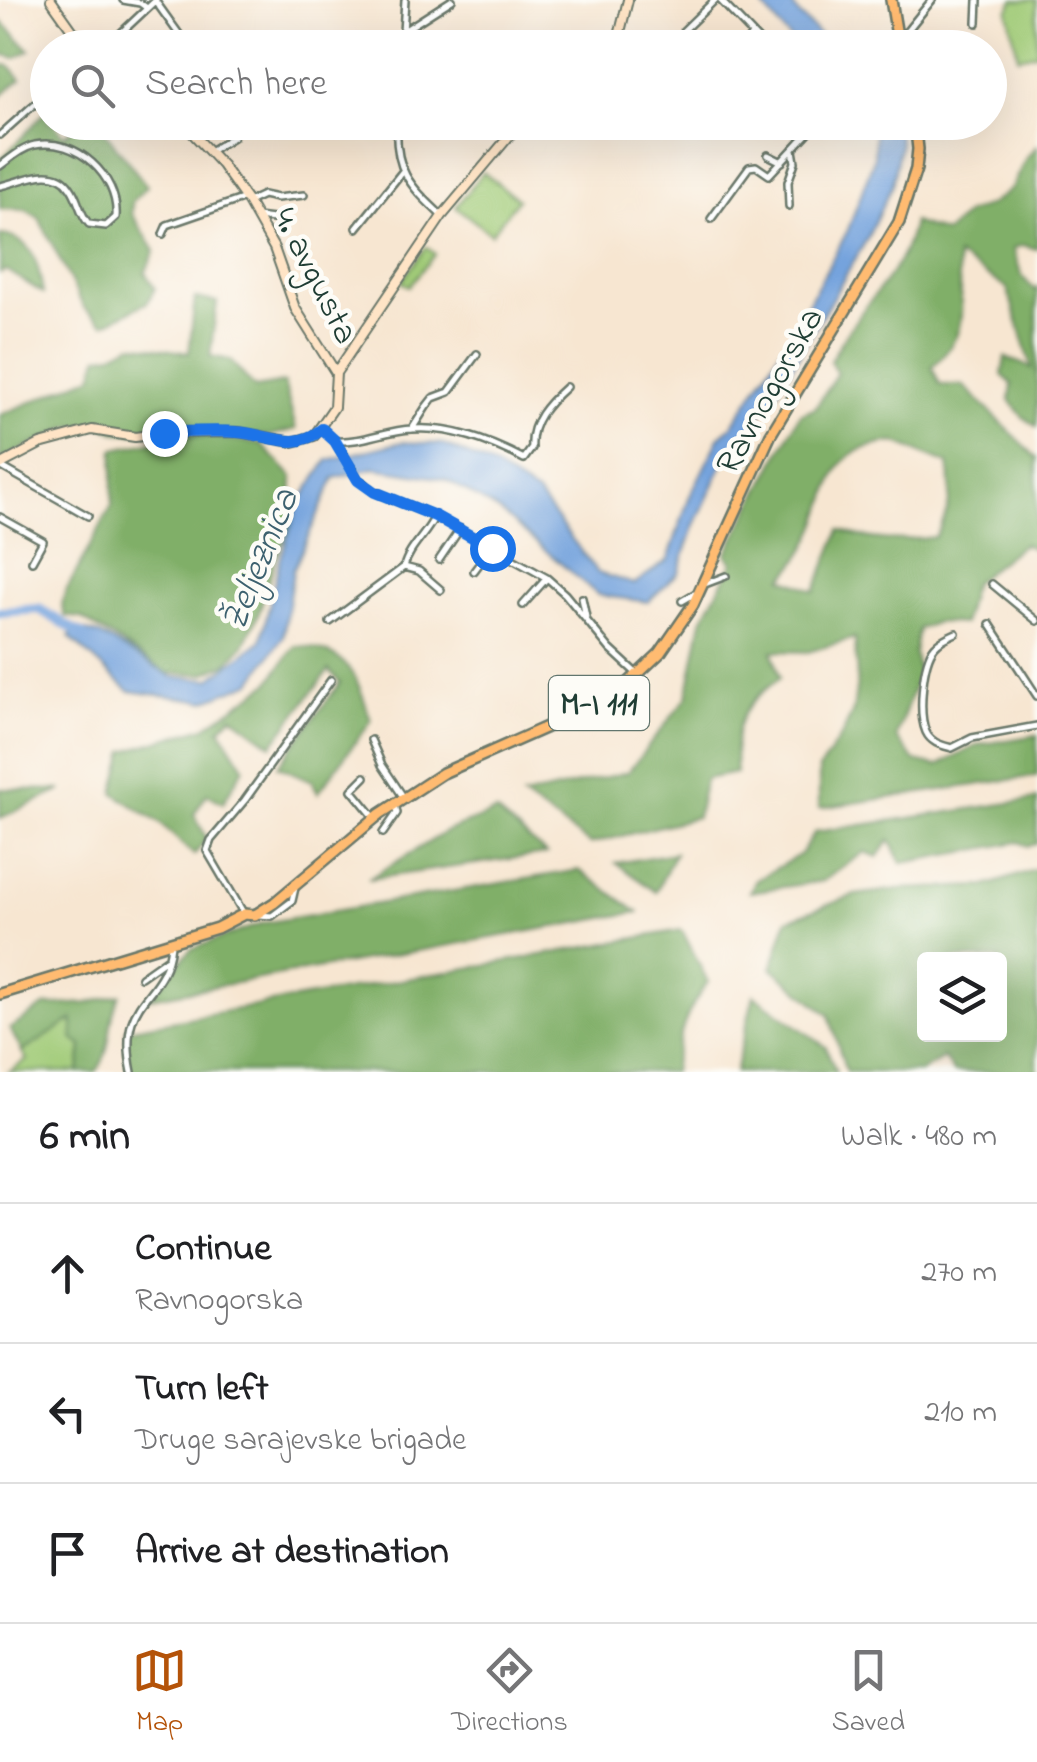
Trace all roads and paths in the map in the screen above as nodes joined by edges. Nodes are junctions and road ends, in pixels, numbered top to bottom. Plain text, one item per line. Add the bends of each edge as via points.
1 (51, 0) edge
2 (123, 0) edge
3 (406, 0) edge
4 (452, 0) edge
5 (628, 0) edge
6 (718, 0) edge
7 (891, 0) edge
8 (932, 0) edge
9 (978, 0) edge
10 (156, 1) edge
11 (148, 9) junction
12 (977, 22) dead end
13 (72, 30) edge
14 (125, 30) edge
15 (176, 30) edge
16 (404, 30) joint
17 (620, 30) edge
18 (684, 30) edge
19 (748, 30) edge
20 (897, 30) edge
21 (909, 30) edge
22 (30, 108) edge
23 (0, 135) edge
24 (199, 140) edge
25 (228, 140) edge
26 (399, 140) edge
27 (506, 140) edge
28 (802, 140) edge
29 (917, 140) edge
30 (793, 150) junction
31 (210, 152) junction
32 (768, 154) dead end
33 (782, 162) junction
34 (0, 166) edge
35 (402, 172) junction
36 (0, 186) edge
37 (304, 194) dead end
38 (246, 200) junction
39 (789, 206) dead end
40 (208, 209) dead end
41 (219, 210) junction
42 (257, 216) junction
43 (442, 216) junction
44 (273, 218) dead end
45 (711, 219) dead end
46 (358, 228) dead end
47 (162, 234) dead end
48 (477, 354) dead end
49 (336, 374) junction
50 (566, 387) dead end
51 (322, 429) junction
52 (412, 429) junction
53 (336, 444) junction
54 (0, 466) edge
55 (88, 516) dead end
56 (435, 516) junction
57 (0, 517) edge
58 (460, 528) junction
59 (492, 548) junction
60 (440, 560) dead end
61 (32, 561) dead end
62 (404, 568) junction
63 (474, 571) dead end
64 (726, 576) dead end
65 (547, 578) junction
66 (992, 584) dead end
67 (703, 585) junction
68 (441, 590) dead end
69 (582, 598) dead end
70 (682, 601) dead end
71 (523, 605) dead end
72 (586, 620) junction
73 (1037, 621) edge
74 (330, 622) dead end
75 (990, 624) dead end
76 (956, 633) dead end
77 (638, 674) junction
78 (332, 680) dead end
79 (1037, 696) edge
80 (1037, 726) edge
81 (371, 740) dead end
82 (365, 777) dead end
83 (399, 801) junction
84 (375, 818) junction
85 (383, 832) dead end
86 (250, 915) junction
87 (172, 942) junction
88 (170, 956) junction
89 (141, 978) dead end
90 (0, 994) edge
91 (132, 1072) edge

1 - 13 main road
2 - 11 street
3 - 16 street
4 - 16 street
5 - 17 main road
6 - 18 street
6 - 19 street
7 - 20 main road
8 - 21 street
9 - 12 street
10 - 11 street
10 - 15 street
11 - 14 street
22 - 23 street
24 - 31 main road, 4. avgusta
25 - 31 street
26 - 35 street
27 - 43 main road
28 - 30 street
29 - 67 main road, Ravnogorska / M-I 111 via 900,222 771,434
30 - 33 street
30 - 39 street
31 - 38 main road, 4. avgusta
32 - 33 street
33 - 45 street via 769,175 749,167
34 - 36 street via 32,146 78,151 109,185 116,216 106,226 90,224 70,185 54,176
35 - 43 street
35 - 46 street
37 - 38 street, 4. avgusta
38 - 41 street
38 - 42 main road, 4. avgusta
40 - 41 street
41 - 47 street via 168,225
42 - 44 street
42 - 49 main road, 4. avgusta via 296,308
43 - 49 main road
48 - 52 street
49 - 51 main road via 334,407
50 - 52 street via 531,431 532,448 524,459 480,439
51 - 53 street
51 - 54 main road via 294,442 238,432 134,437 92,430 40,444
52 - 53 street
53 - 56 street via 358,480
54 - 55 street
56 - 58 street
56 - 62 street
57 - 61 street via 43,541
58 - 59 street
58 - 60 street
59 - 63 street
59 - 65 street
62 - 68 street via 419,571
62 - 74 street
64 - 67 street
65 - 71 street
65 - 72 street
66 - 73 street
67 - 70 street
67 - 77 main road, Ravnogorska / M-I 111 via 673,638
69 - 72 street
72 - 77 street
75 - 79 street
76 - 80 street via 934,647 927,665 927,734 952,748
77 - 83 main road, Ravnogorska / M-I 111 via 594,706 443,773
78 - 86 street via 207,851
81 - 83 street
82 - 84 street via 352,790
83 - 84 main road, Ravnogorska / M-I 111
83 - 85 street
84 - 86 main road, Ravnogorska / M-I 111 via 295,888
86 - 87 main road, Ravnogorska / M-I 111
87 - 88 street
87 - 90 main road, Ravnogorska / M-I 111
88 - 89 street
88 - 91 street via 129,1024

